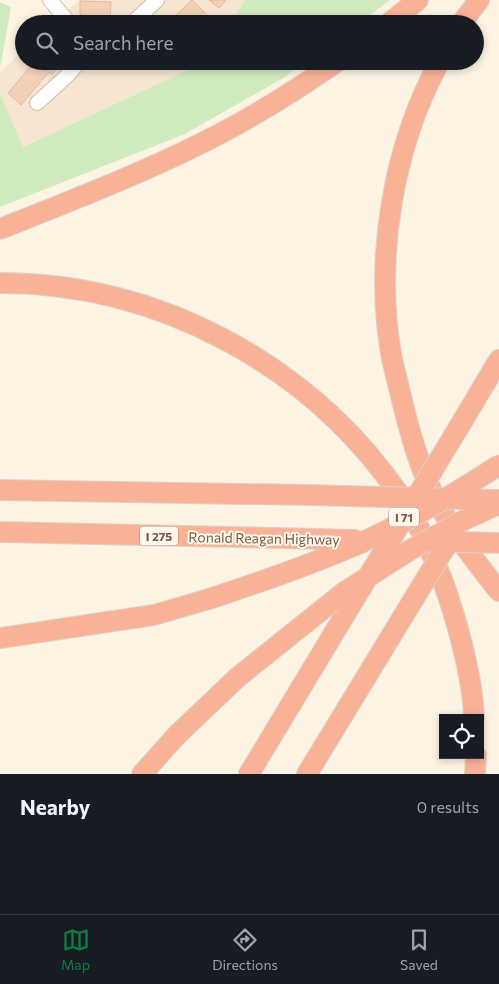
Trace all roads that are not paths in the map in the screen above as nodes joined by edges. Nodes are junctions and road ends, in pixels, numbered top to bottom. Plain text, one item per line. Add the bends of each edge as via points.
1 (50, 0) edge
2 (157, 0) edge
3 (418, 0) edge
4 (479, 0) edge
5 (62, 15) edge
6 (141, 15) edge
7 (399, 15) edge
8 (468, 15) edge
9 (72, 70) edge
10 (324, 70) edge
11 (436, 70) edge
12 (37, 103) dead end
13 (0, 229) edge
14 (0, 283) edge
15 (499, 360) edge
16 (496, 467) edge
17 (0, 490) edge
18 (499, 500) edge
19 (499, 504) edge
20 (0, 532) edge
21 (499, 543) edge
22 (499, 591) edge
23 (0, 638) edge
24 (474, 714) edge
25 (476, 759) edge
26 (142, 774) edge
27 (249, 774) edge
28 (307, 774) edge
29 (475, 774) edge

1 - 5 street
2 - 6 street
3 - 7 highway
4 - 8 highway
9 - 12 street
10 - 13 highway via 204,142
11 - 22 highway via 412,122 393,193 386,268 392,359 408,425 428,483 457,537
14 - 24 highway via 83,289 179,317 255,356 325,410 393,487 421,533 452,608 467,662
15 - 27 highway, I 71, bridge
16 - 23 highway, bridge via 410,518 279,575 154,616
16 - 28 highway, bridge
17 - 18 highway, bridge
19 - 26 highway, bridge via 410,550 344,593 238,676
20 - 21 highway, Ronald Reagan Highway / I 275, bridge
25 - 29 highway

